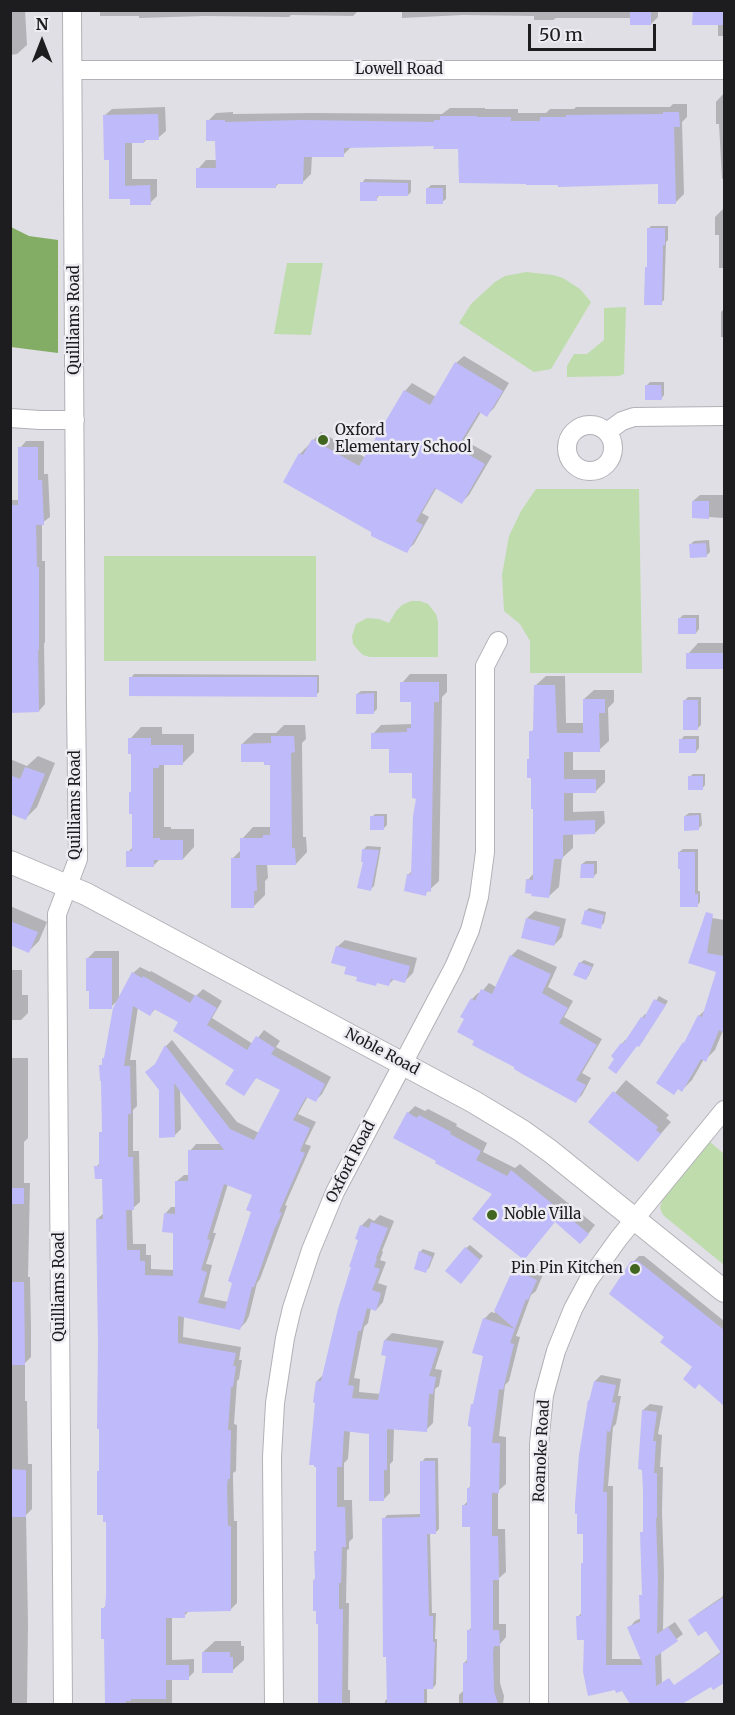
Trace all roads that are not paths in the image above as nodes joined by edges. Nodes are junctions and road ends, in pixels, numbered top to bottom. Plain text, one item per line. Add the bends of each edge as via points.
1 (72, 10) edge
2 (73, 70) junction
3 (724, 70) edge
4 (724, 416) edge
5 (10, 418) edge
6 (75, 420) junction
7 (607, 432) dead end
8 (498, 641) dead end
9 (10, 862) edge
10 (68, 886) junction
11 (403, 1063) junction
12 (724, 1110) edge
13 (635, 1219) junction
14 (724, 1291) edge
15 (63, 1704) edge
16 (274, 1704) edge
17 (539, 1704) edge

1 - 2 street, Quilliams Road
2 - 3 street, Lowell Road
2 - 6 street, Quilliams Road
4 - 7 street via 634,417
5 - 6 street
6 - 10 street, Quilliams Road via 78,859
8 - 11 street, Oxford Road via 484,671 485,838 479,897 459,955
9 - 10 main road, Noble Road
10 - 11 main road, Noble Road
10 - 15 street, Quilliams Road via 57,914
11 - 13 main road, Noble Road via 522,1131
11 - 16 street, Oxford Road via 323,1219 285,1338 272,1436
12 - 13 street, Roanoke Road
13 - 14 main road, Noble Road
13 - 17 street, Roanoke Road via 588,1281 573,1310 544,1395 538,1467

